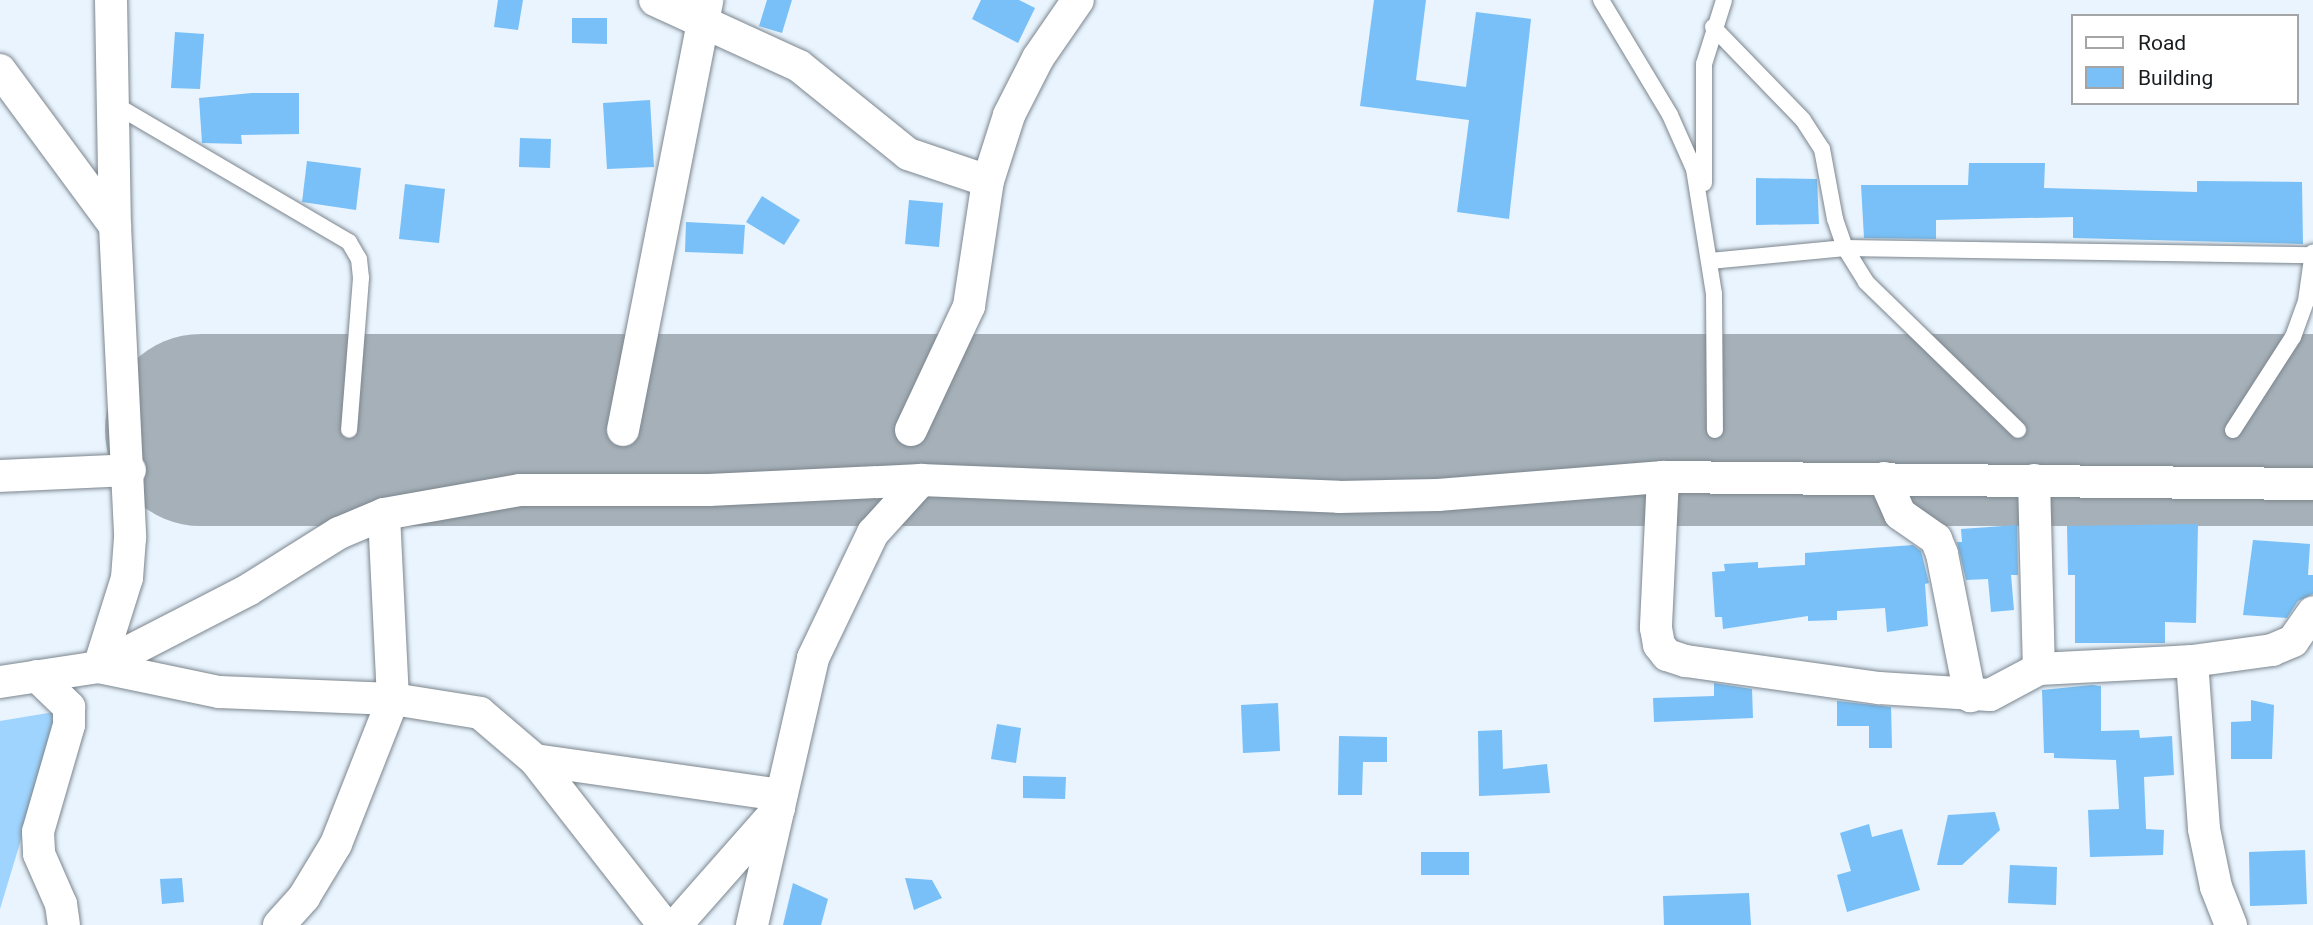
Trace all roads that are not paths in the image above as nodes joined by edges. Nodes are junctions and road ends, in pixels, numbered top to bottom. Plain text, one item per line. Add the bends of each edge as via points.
1 (111, 0) edge
2 (655, 0) edge
3 (1078, 0) edge
4 (1601, 0) edge
5 (1724, 0) edge
6 (706, 10) edge
7 (1713, 27) junction
8 (0, 70) edge
9 (112, 103) junction
10 (988, 180) junction
11 (1704, 210) junction
12 (114, 226) junction
13 (1845, 248) junction
14 (2313, 254) edge
15 (1710, 261) junction
16 (349, 430) dead end
17 (623, 430) dead end
18 (911, 430) dead end
19 (1715, 430) dead end
20 (2018, 430) dead end
21 (2233, 430) dead end
22 (130, 470) junction
23 (0, 476) edge
24 (1663, 477) junction
25 (1884, 478) junction
26 (921, 480) junction
27 (2034, 480) junction
28 (2313, 484) edge
29 (384, 514) junction
30 (2313, 612) edge
31 (2192, 661) junction
32 (90, 669) junction
33 (2039, 669) junction
34 (37, 676) junction
35 (0, 682) edge
36 (1970, 696) junction
37 (393, 699) junction
38 (69, 707) junction
39 (535, 760) junction
40 (780, 802) junction
41 (64, 925) edge
42 (279, 925) edge
43 (664, 925) edge
44 (676, 925) edge
45 (752, 925) edge
46 (2231, 925) edge

1 - 9 street
2 - 6 street
3 - 10 street via 1038,58 1009,115
4 - 11 lane via 1670,115 1694,169
5 - 7 lane
6 - 10 street via 799,66 908,154
6 - 17 street
7 - 11 lane via 1704,64
7 - 13 lane via 1803,120 1822,149
8 - 12 street
9 - 12 street
9 - 16 lane via 349,242 359,259 361,278
10 - 18 street via 969,306
11 - 15 lane
12 - 22 street
13 - 14 lane
13 - 15 lane
13 - 20 lane via 1866,282 1910,330
14 - 21 lane via 2306,301 2293,337
15 - 19 lane
22 - 23 street
22 - 32 street via 127,578
24 - 25 street
24 - 26 street via 1438,495 1339,497
24 - 36 street via 1655,606 1658,645 1667,655 1823,681
25 - 27 street
25 - 36 street via 1900,514 1936,540 1942,554
26 - 29 street via 709,490 520,490
26 - 40 street via 873,533 813,658
27 - 28 street
27 - 33 street
29 - 32 street via 339,533 248,590
29 - 37 street
30 - 31 street via 2293,640 2272,650
31 - 33 street
31 - 46 street via 2204,829 2216,887
32 - 34 street
32 - 37 street via 219,692
32 - 38 street
33 - 36 street via 2007,690
34 - 35 street
34 - 38 street
37 - 39 street via 480,713
37 - 42 street via 336,844 304,897
38 - 41 street via 69,725 38,832 39,854 61,904
39 - 40 street
39 - 43 street
40 - 44 street
40 - 45 street

